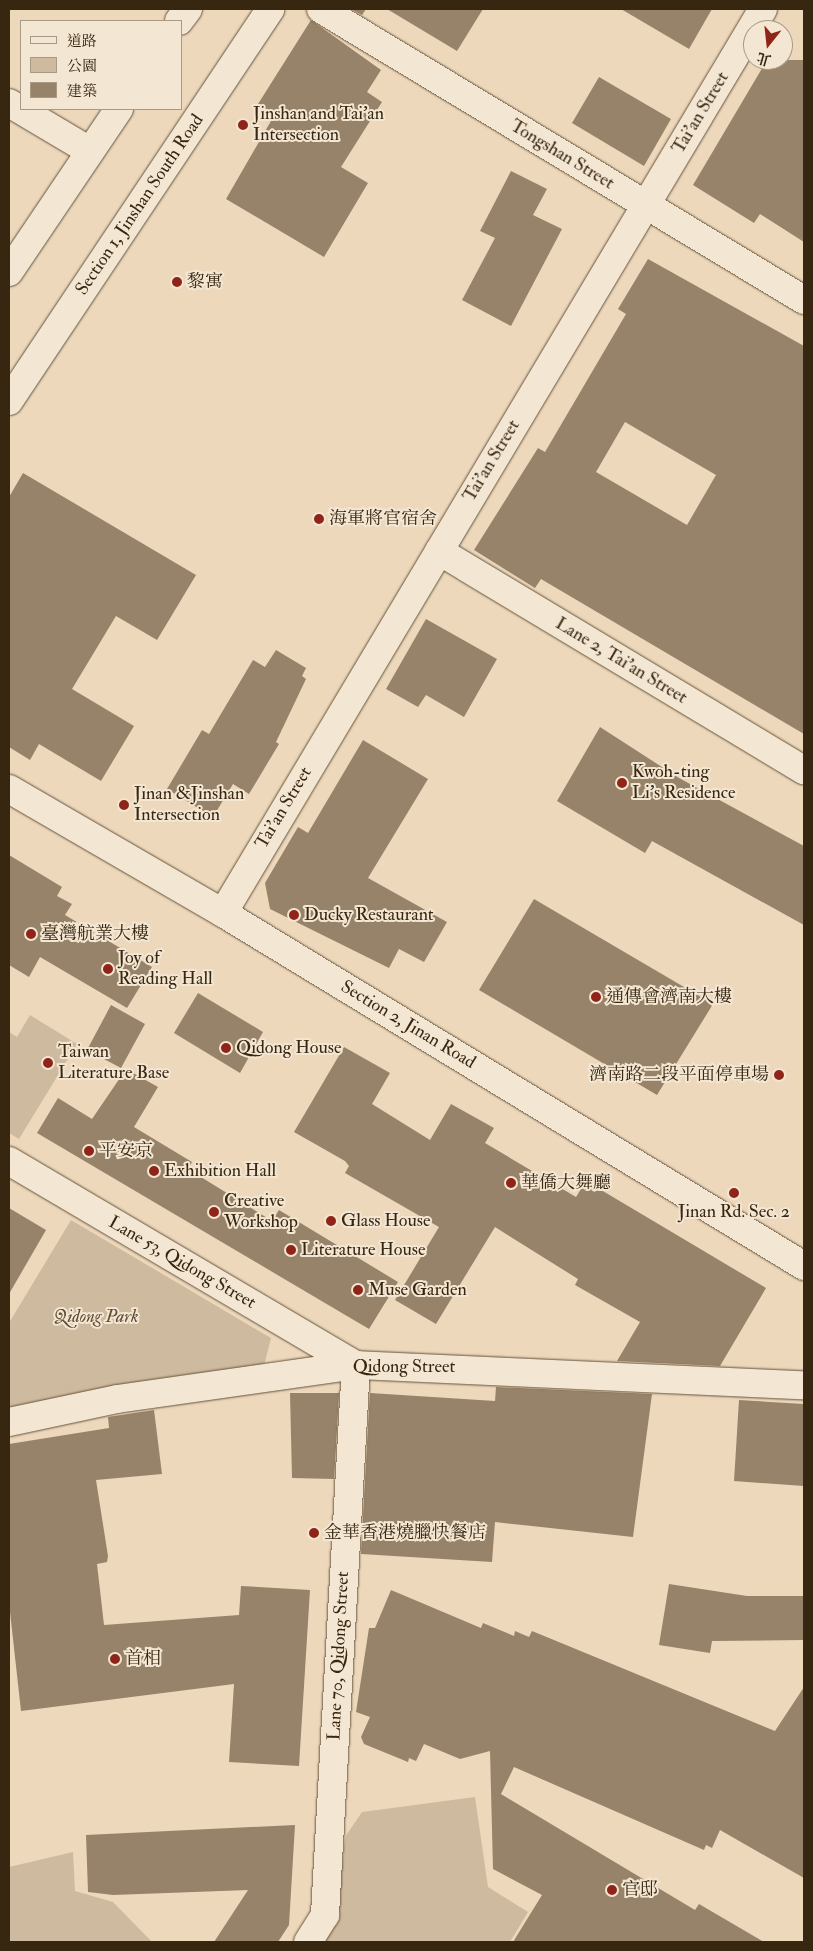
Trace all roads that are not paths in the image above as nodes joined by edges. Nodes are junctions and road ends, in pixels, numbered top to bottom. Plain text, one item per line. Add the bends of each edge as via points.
1 (188, 9) edge
2 (270, 9) edge
3 (321, 9) edge
4 (763, 9) edge
5 (180, 20) edge
6 (9, 103) edge
7 (20, 109) edge
8 (21, 110) edge
9 (118, 110) edge
10 (90, 150) junction
11 (646, 206) junction
12 (9, 272) edge
13 (804, 300) edge
14 (9, 401) edge
15 (438, 551) junction
16 (804, 770) edge
17 (9, 789) edge
18 (224, 913) junction
19 (9, 1161) edge
20 (804, 1266) edge
21 (356, 1365) junction
22 (804, 1385) edge
23 (9, 1422) edge
24 (308, 1942) edge

1 - 5 street
2 - 14 street, Section 1, Jinshan South Road
3 - 11 street, Tongshan Street
4 - 11 street, Tai’an Street
6 - 7 street
8 - 10 street
9 - 10 street
10 - 12 street
11 - 13 street, Tongshan Street
11 - 15 street, Tai’an Street
15 - 16 street, Lane 2, Tai’an Street
15 - 18 street, Tai’an Street
17 - 18 street, Section 2, Jinan Road
18 - 20 street, Section 2, Jinan Road
19 - 21 street, Lane 53, Qidong Street
21 - 22 street, Qidong Street
21 - 23 street, Qidong Street via 117,1399
21 - 24 street, Lane 70, Qidong Street via 325,1915

